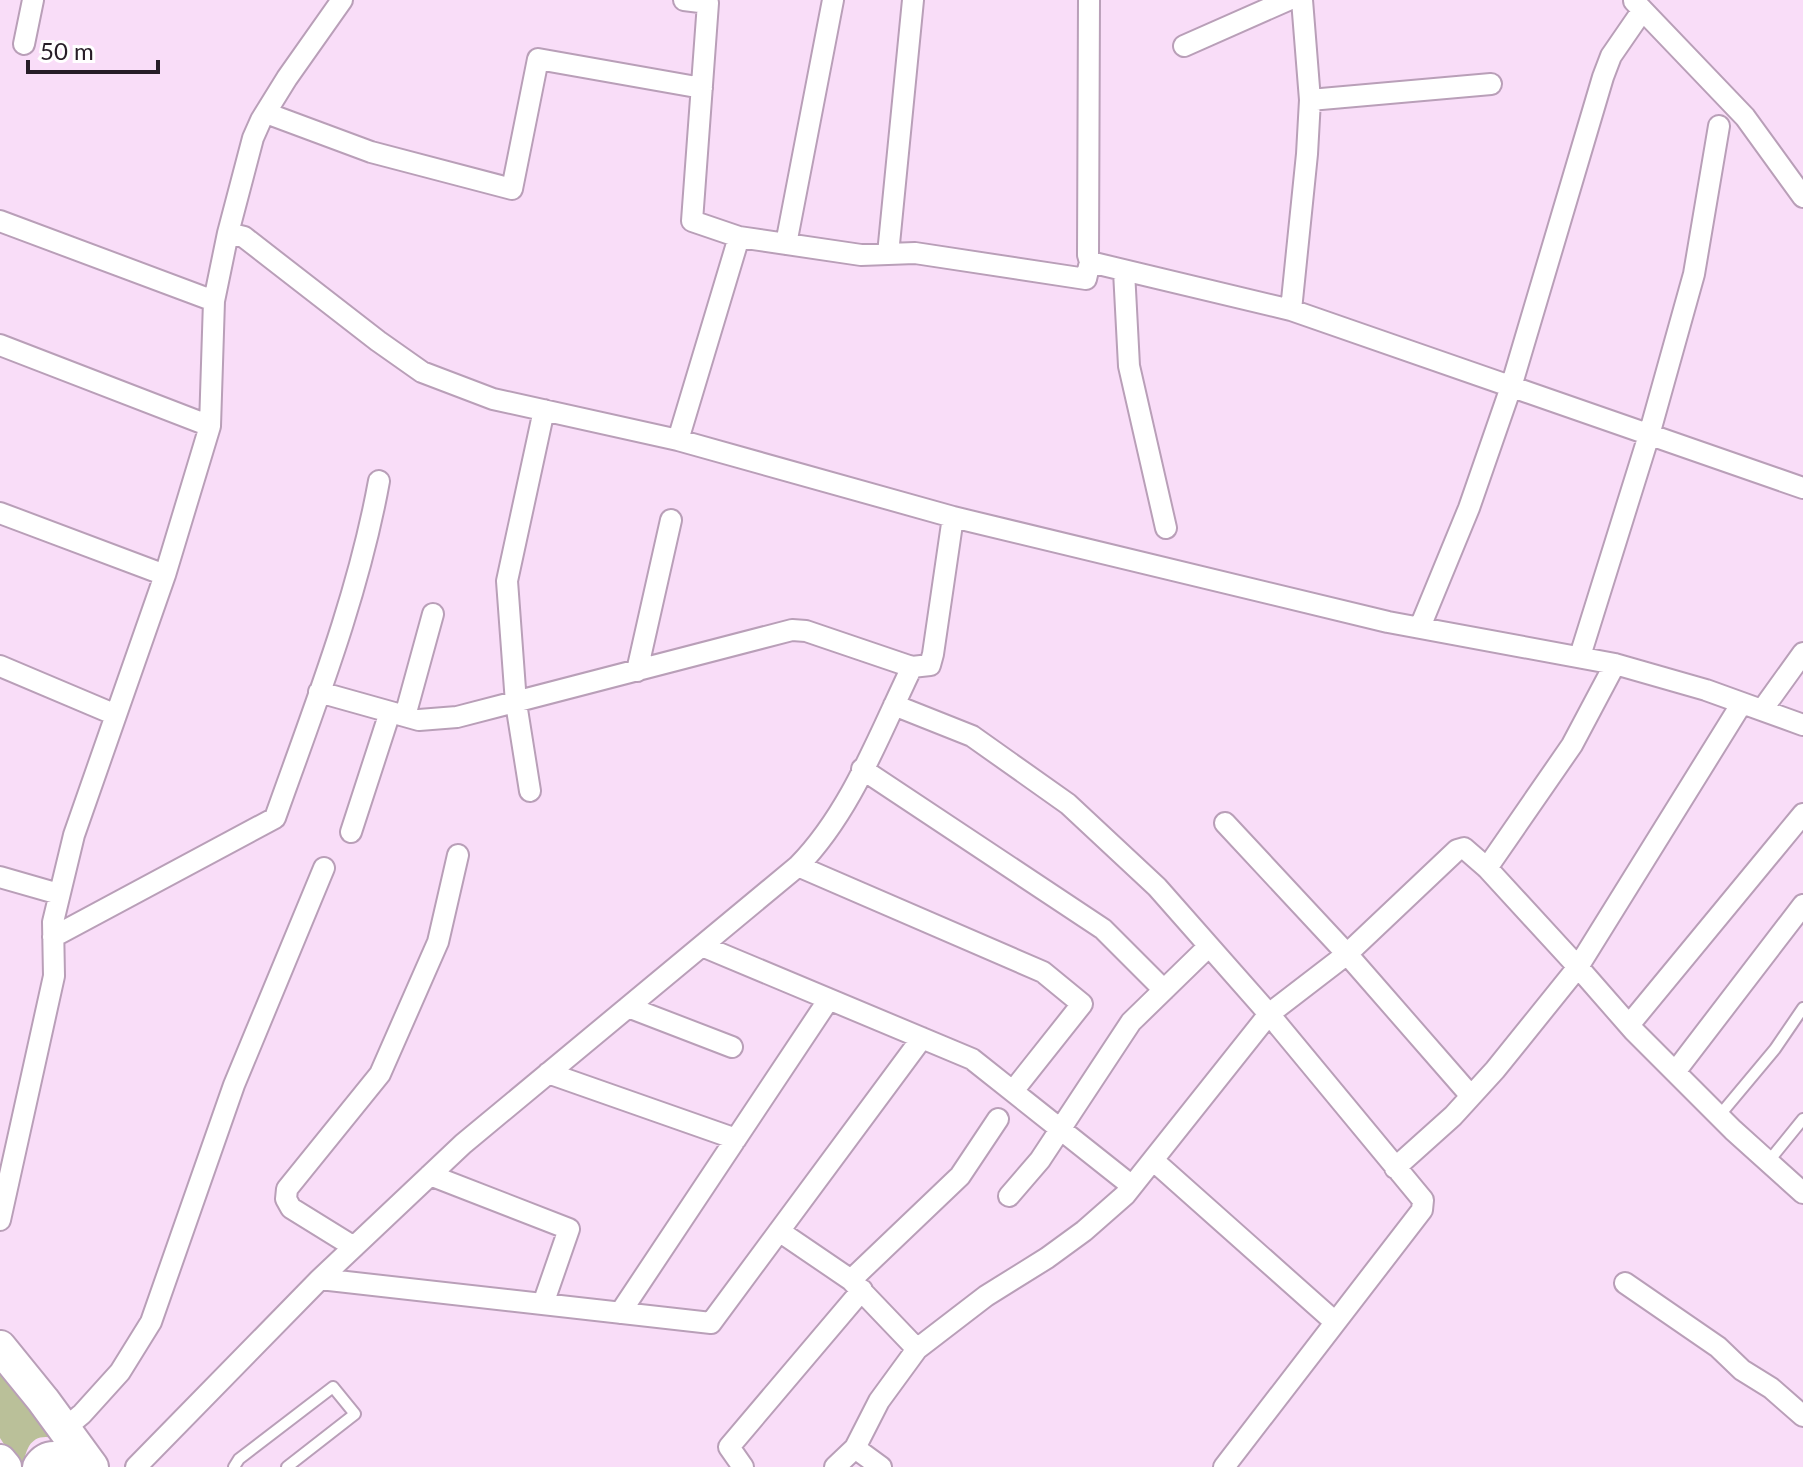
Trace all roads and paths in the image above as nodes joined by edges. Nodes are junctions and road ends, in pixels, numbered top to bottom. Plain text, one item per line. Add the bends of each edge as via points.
1 (33, 0) edge
2 (342, 0) edge
3 (684, 0) edge
4 (833, 0) edge
5 (913, 0) edge
6 (1089, 0) edge
7 (1288, 0) edge
8 (1302, 0) edge
9 (1638, 5) edge
10 (24, 44) dead end
11 (1184, 46) dead end
12 (1491, 84) dead end
13 (702, 88) junction
14 (1310, 100) junction
15 (266, 113) junction
16 (1719, 126) dead end
17 (1803, 197) edge
18 (0, 221) edge
19 (228, 233) junction
20 (739, 237) junction
21 (786, 244) junction
22 (888, 254) junction
23 (1090, 262) junction
24 (1124, 271) junction
25 (214, 301) junction
26 (1291, 310) junction
27 (0, 345) edge
28 (1511, 387) junction
29 (544, 410) junction
30 (210, 426) junction
31 (1649, 435) junction
32 (678, 440) junction
33 (379, 481) dead end
34 (1803, 488) edge
35 (0, 513) edge
36 (953, 517) junction
37 (671, 520) dead end
38 (1166, 528) dead end
39 (165, 575) junction
40 (433, 614) dead end
41 (1420, 627) junction
42 (1803, 653) edge
43 (1580, 656) junction
44 (1615, 664) junction
45 (0, 666) edge
46 (912, 667) junction
47 (637, 671) junction
48 (319, 692) junction
49 (516, 703) junction
50 (1742, 703) junction
51 (894, 705) junction
52 (1762, 710) junction
53 (398, 714) junction
54 (116, 715) junction
55 (1803, 725) edge
56 (862, 769) junction
57 (530, 791) dead end
58 (1803, 814) edge
59 (1225, 823) dead end
60 (351, 832) dead end
61 (458, 855) dead end
62 (798, 866) junction
63 (324, 868) dead end
64 (1487, 868) junction
65 (0, 877) edge
66 (59, 894) junction
67 (1803, 905) edge
68 (53, 937) junction
69 (702, 946) junction
70 (1207, 948) junction
71 (1347, 954) junction
72 (1578, 967) junction
73 (1164, 990) junction
74 (829, 999) junction
75 (628, 1007) junction
76 (1803, 1008) edge
77 (1269, 1014) junction
78 (1629, 1025) junction
79 (922, 1038) junction
80 (732, 1047) dead end
81 (1675, 1072) junction
82 (548, 1073) junction
83 (1013, 1091) junction
84 (1471, 1096) junction
85 (1719, 1116) junction
86 (998, 1119) dead end
87 (1803, 1119) edge
88 (1060, 1129) junction
89 (736, 1139) junction
90 (1154, 1161) junction
91 (1768, 1162) junction
92 (1395, 1168) junction
93 (430, 1175) junction
94 (1132, 1186) junction
95 (1802, 1191) edge
96 (1009, 1196) dead end
97 (0, 1220) edge
98 (779, 1231) junction
99 (354, 1247) junction
100 (320, 1279) junction
101 (1625, 1283) dead end
102 (857, 1285) junction
103 (543, 1304) junction
104 (620, 1313) junction
105 (1335, 1322) junction
106 (0, 1347) edge
107 (917, 1349) junction
108 (1803, 1416) edge
109 (64, 1429) junction
110 (855, 1448) junction
111 (0, 1461) edge
112 (5, 1467) edge
113 (39, 1467) edge
114 (71, 1467) edge
115 (92, 1467) edge
116 (136, 1467) edge
117 (234, 1467) edge
118 (287, 1467) edge
119 (743, 1467) edge
120 (835, 1467) edge
121 (881, 1467) edge
122 (1224, 1467) edge

1 - 10 street
2 - 15 street
3 - 13 street via 708,3
4 - 21 street
5 - 22 street
6 - 23 street
7 - 11 street
8 - 14 street
9 - 17 street via 1745,117
9 - 28 street via 1603,77
12 - 14 street
13 - 15 street via 538,59 512,189 371,152
13 - 20 street via 692,221
14 - 26 street
15 - 19 street via 253,138
16 - 31 street via 1694,274
18 - 25 street
19 - 25 street
19 - 29 street via 244,237 422,372 493,399
20 - 21 street
20 - 32 street
21 - 22 street
22 - 23 street via 915,253 1086,279
23 - 24 street
24 - 26 street
24 - 38 street via 1129,366
25 - 30 street
26 - 28 street
27 - 30 street
28 - 31 street
28 - 41 street
29 - 32 street
29 - 49 street via 507,581
30 - 39 street
31 - 34 street
31 - 43 street
32 - 36 street
33 - 48 street via 369,538
35 - 39 street
36 - 41 street
36 - 46 street via 932,660 925,668
37 - 47 street
39 - 54 street
40 - 53 street
41 - 43 street
42 - 52 street
43 - 44 street
44 - 50 street
44 - 64 street via 1572,745
45 - 54 street
46 - 47 street via 792,630
46 - 51 street
47 - 49 street
48 - 53 street
48 - 68 street via 275,818
49 - 53 street via 457,717 419,720
49 - 57 street
50 - 52 street
50 - 72 street
51 - 56 street
51 - 70 street via 972,736 1068,804 1157,887
52 - 55 street
53 - 60 street
54 - 66 street
56 - 62 street via 818,845
56 - 73 street via 1103,929
58 - 78 street
59 - 71 street
61 - 99 street via 438,942 380,1074 287,1189 291,1208
62 - 69 street
62 - 83 street via 1043,972 1082,1004
63 - 109 street via 234,1085 151,1322 120,1372
64 - 71 street via 1464,848 1457,850
64 - 72 street
65 - 66 street
66 - 68 street
67 - 81 street
68 - 97 street via 54,976
69 - 74 street
69 - 75 street
70 - 73 street
70 - 77 street
71 - 77 street
71 - 84 street
72 - 78 street
72 - 84 street
73 - 88 street via 1131,1022
74 - 79 street
74 - 89 street
75 - 80 street
75 - 82 street
76 - 85 lane
77 - 90 street
77 - 92 street
78 - 81 street
79 - 83 street via 972,1059
79 - 98 street
81 - 85 street
82 - 89 street
82 - 93 street
83 - 88 street
84 - 92 street
85 - 91 street
86 - 102 street via 960,1176
87 - 91 lane
88 - 94 street
88 - 96 street
89 - 104 street
90 - 94 street
90 - 105 street
91 - 95 street
92 - 105 street via 1424,1204
93 - 99 street
93 - 103 street via 569,1229
94 - 107 street via 1084,1231
98 - 102 street
98 - 104 street via 711,1323
99 - 100 street
100 - 103 street
100 - 116 street
101 - 108 street via 1706,1337
102 - 107 street
102 - 119 street via 729,1447
103 - 104 street
105 - 122 street
106 - 109 main road
107 - 110 street via 879,1401
109 - 115 main road
110 - 120 street
110 - 121 street
111 - 112 main road
113 - 114 main road via 55,1457
117 - 118 lane via 333,1387 355,1414

